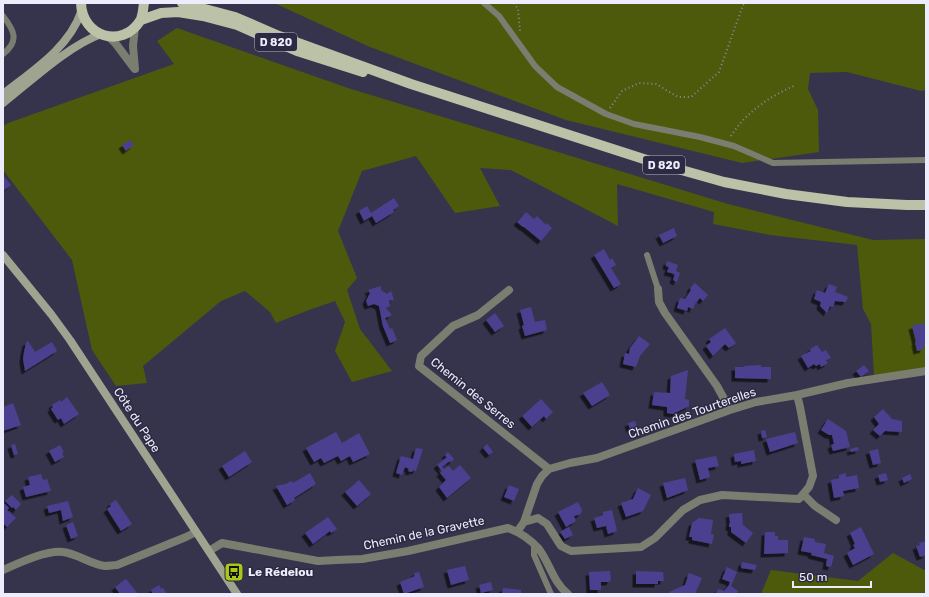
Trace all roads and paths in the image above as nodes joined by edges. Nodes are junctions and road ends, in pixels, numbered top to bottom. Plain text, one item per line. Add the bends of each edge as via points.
1 (144, 3) edge
2 (182, 3) edge
3 (484, 3) edge
4 (514, 3) edge
5 (745, 3) edge
6 (81, 8) edge
7 (3, 16) edge
8 (138, 23) junction
9 (105, 36) junction
10 (522, 48) junction
11 (3, 54) edge
12 (411, 84) junction
13 (796, 85) dead end
14 (3, 94) edge
15 (3, 103) edge
16 (606, 114) junction
17 (726, 144) junction
18 (926, 160) edge
19 (926, 205) edge
20 (3, 254) edge
21 (647, 256) dead end
22 (3, 258) edge
23 (10, 264) junction
24 (658, 289) joint
25 (509, 290) dead end
26 (926, 371) edge
27 (796, 395) junction
28 (730, 410) junction
29 (549, 469) junction
30 (803, 494) junction
31 (836, 520) dead end
32 (524, 522) junction
33 (196, 532) junction
34 (518, 532) junction
35 (534, 544) junction
36 (209, 551) junction
37 (3, 570) edge
38 (237, 594) edge
39 (551, 594) edge
40 (568, 594) edge

1 - 8 main road
2 - 12 main road, D 820 via 236,16 279,36
3 - 10 lane via 499,16
4 - 10 path via 518,9
5 - 16 path via 719,72 691,97 678,97 656,84 639,83 622,91
6 - 9 main road via 85,22
6 - 14 main road via 70,36
7 - 11 lane via 14,33 12,44
8 - 9 main road via 122,35
8 - 9 street via 133,46 135,69 116,44
8 - 12 main road, D 820 via 161,13 178,12 203,16 237,25 297,51
9 - 15 main road via 91,38 75,47
10 - 16 lane via 535,66 557,87
12 - 19 main road, D 820 via 653,162 724,182 847,202
13 - 17 path via 778,92 758,107 738,125
16 - 17 lane via 634,124
17 - 18 lane via 773,163
20 - 23 main road, Côte du Pape
21 - 24 lane
22 - 23 main road, Côte du Pape
23 - 33 main road, Côte du Pape via 70,340
24 - 28 street via 659,302 665,313 717,386
25 - 29 street, Chemin des Serres via 478,315 453,326 421,356 419,366
26 - 27 street, Chemin des Tourterelles via 848,383
27 - 28 street, Chemin des Tourterelles via 756,402
27 - 30 street via 813,476
28 - 29 street, Chemin des Tourterelles via 597,458
29 - 32 street via 537,484
30 - 31 street
30 - 32 street via 799,499 722,495 700,500 683,510 655,538 642,547 571,551 561,546 547,524 538,518
32 - 34 street
33 - 36 main road, Côte du Pape
33 - 37 street via 117,565 97,564 75,554 61,552 37,556
34 - 35 street
34 - 36 street, Chemin de la Gravette via 508,528 408,551 356,559 318,561 222,543
35 - 39 lane via 534,555
35 - 40 street via 556,581
36 - 38 main road, Côte du Pape

